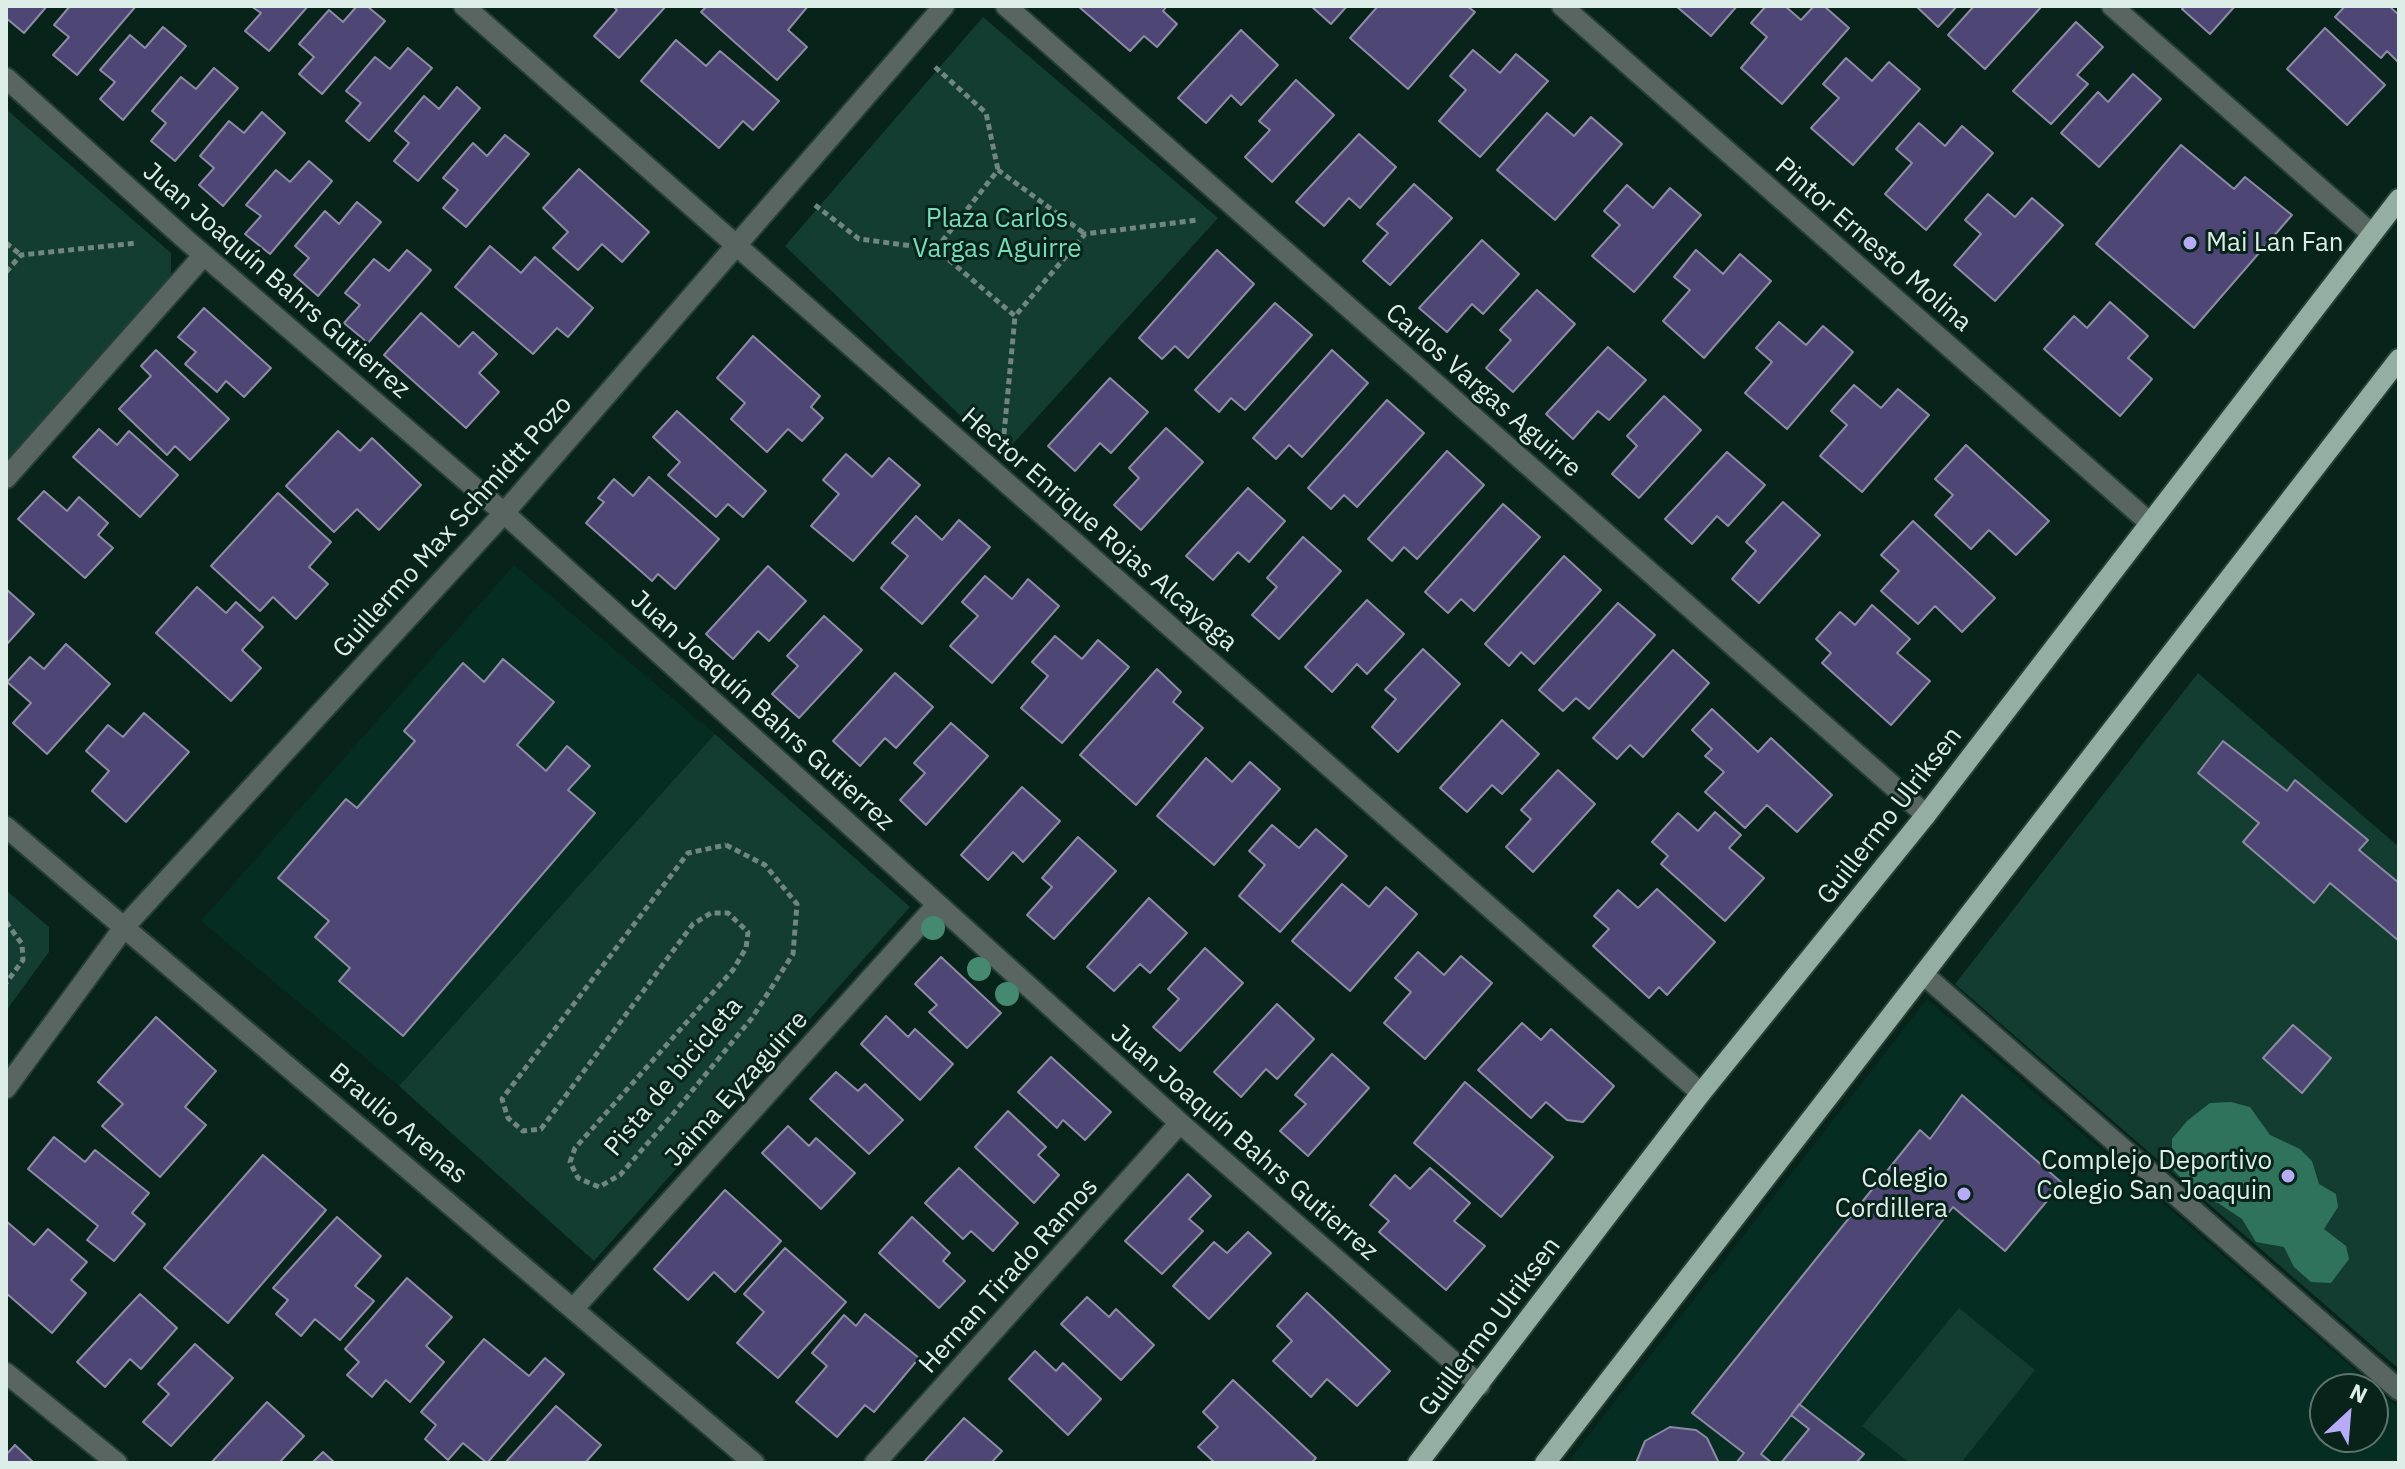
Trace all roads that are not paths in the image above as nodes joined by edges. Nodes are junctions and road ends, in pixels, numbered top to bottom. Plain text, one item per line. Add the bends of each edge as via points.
1 (464, 6) edge
2 (944, 6) edge
3 (1006, 6) edge
4 (1562, 6) edge
5 (2112, 6) edge
6 (6, 78) edge
7 (2399, 199) edge
8 (2372, 234) junction
9 (735, 247) junction
10 (204, 255) junction
11 (2399, 359) edge
12 (6, 478) edge
13 (504, 513) junction
14 (2150, 523) junction
15 (1926, 815) junction
16 (6, 827) edge
17 (937, 905) junction
18 (125, 926) junction
19 (1923, 974) junction
20 (6, 1088) edge
21 (1701, 1093) junction
22 (1180, 1123) junction
23 (574, 1308) junction
24 (6, 1373) edge
25 (1480, 1385) junction
26 (2399, 1390) edge
27 (117, 1463) edge
28 (754, 1463) edge
29 (875, 1463) edge
30 (1418, 1463) edge
31 (1545, 1463) edge

1 - 9 street, Hector Enrique Rojas Alcayaga
2 - 9 street, Guillermo Max Schmidtt Pozo
3 - 15 street, Carlos Vargas Aguirre
4 - 14 street, Pintor Ernesto Molina
5 - 8 street
6 - 10 street, Juan Joaquín Bahrs Gutierrez
7 - 8 main road, Guillermo Ulriksen
8 - 14 main road, Guillermo Ulriksen
9 - 13 street, Guillermo Max Schmidtt Pozo
9 - 21 street, Hector Enrique Rojas Alcayaga
10 - 12 street
10 - 13 street, Juan Joaquín Bahrs Gutierrez
11 - 19 main road
13 - 17 street, Juan Joaquín Bahrs Gutierrez
13 - 18 street, Guillermo Max Schmidtt Pozo
14 - 15 main road, Guillermo Ulriksen
15 - 21 main road, Guillermo Ulriksen
16 - 18 street, Braulio Arenas
17 - 22 street, Juan Joaquín Bahrs Gutierrez
17 - 23 street, Jaima Eyzaguirre
18 - 20 street, Guillermo Max Schmidtt Pozo
18 - 23 street, Braulio Arenas
19 - 26 street
19 - 31 main road
21 - 25 main road, Guillermo Ulriksen
22 - 25 street, Juan Joaquín Bahrs Gutierrez
22 - 29 street, Hernan Tirado Ramos
23 - 28 street, Braulio Arenas
24 - 27 street
25 - 30 main road, Guillermo Ulriksen

